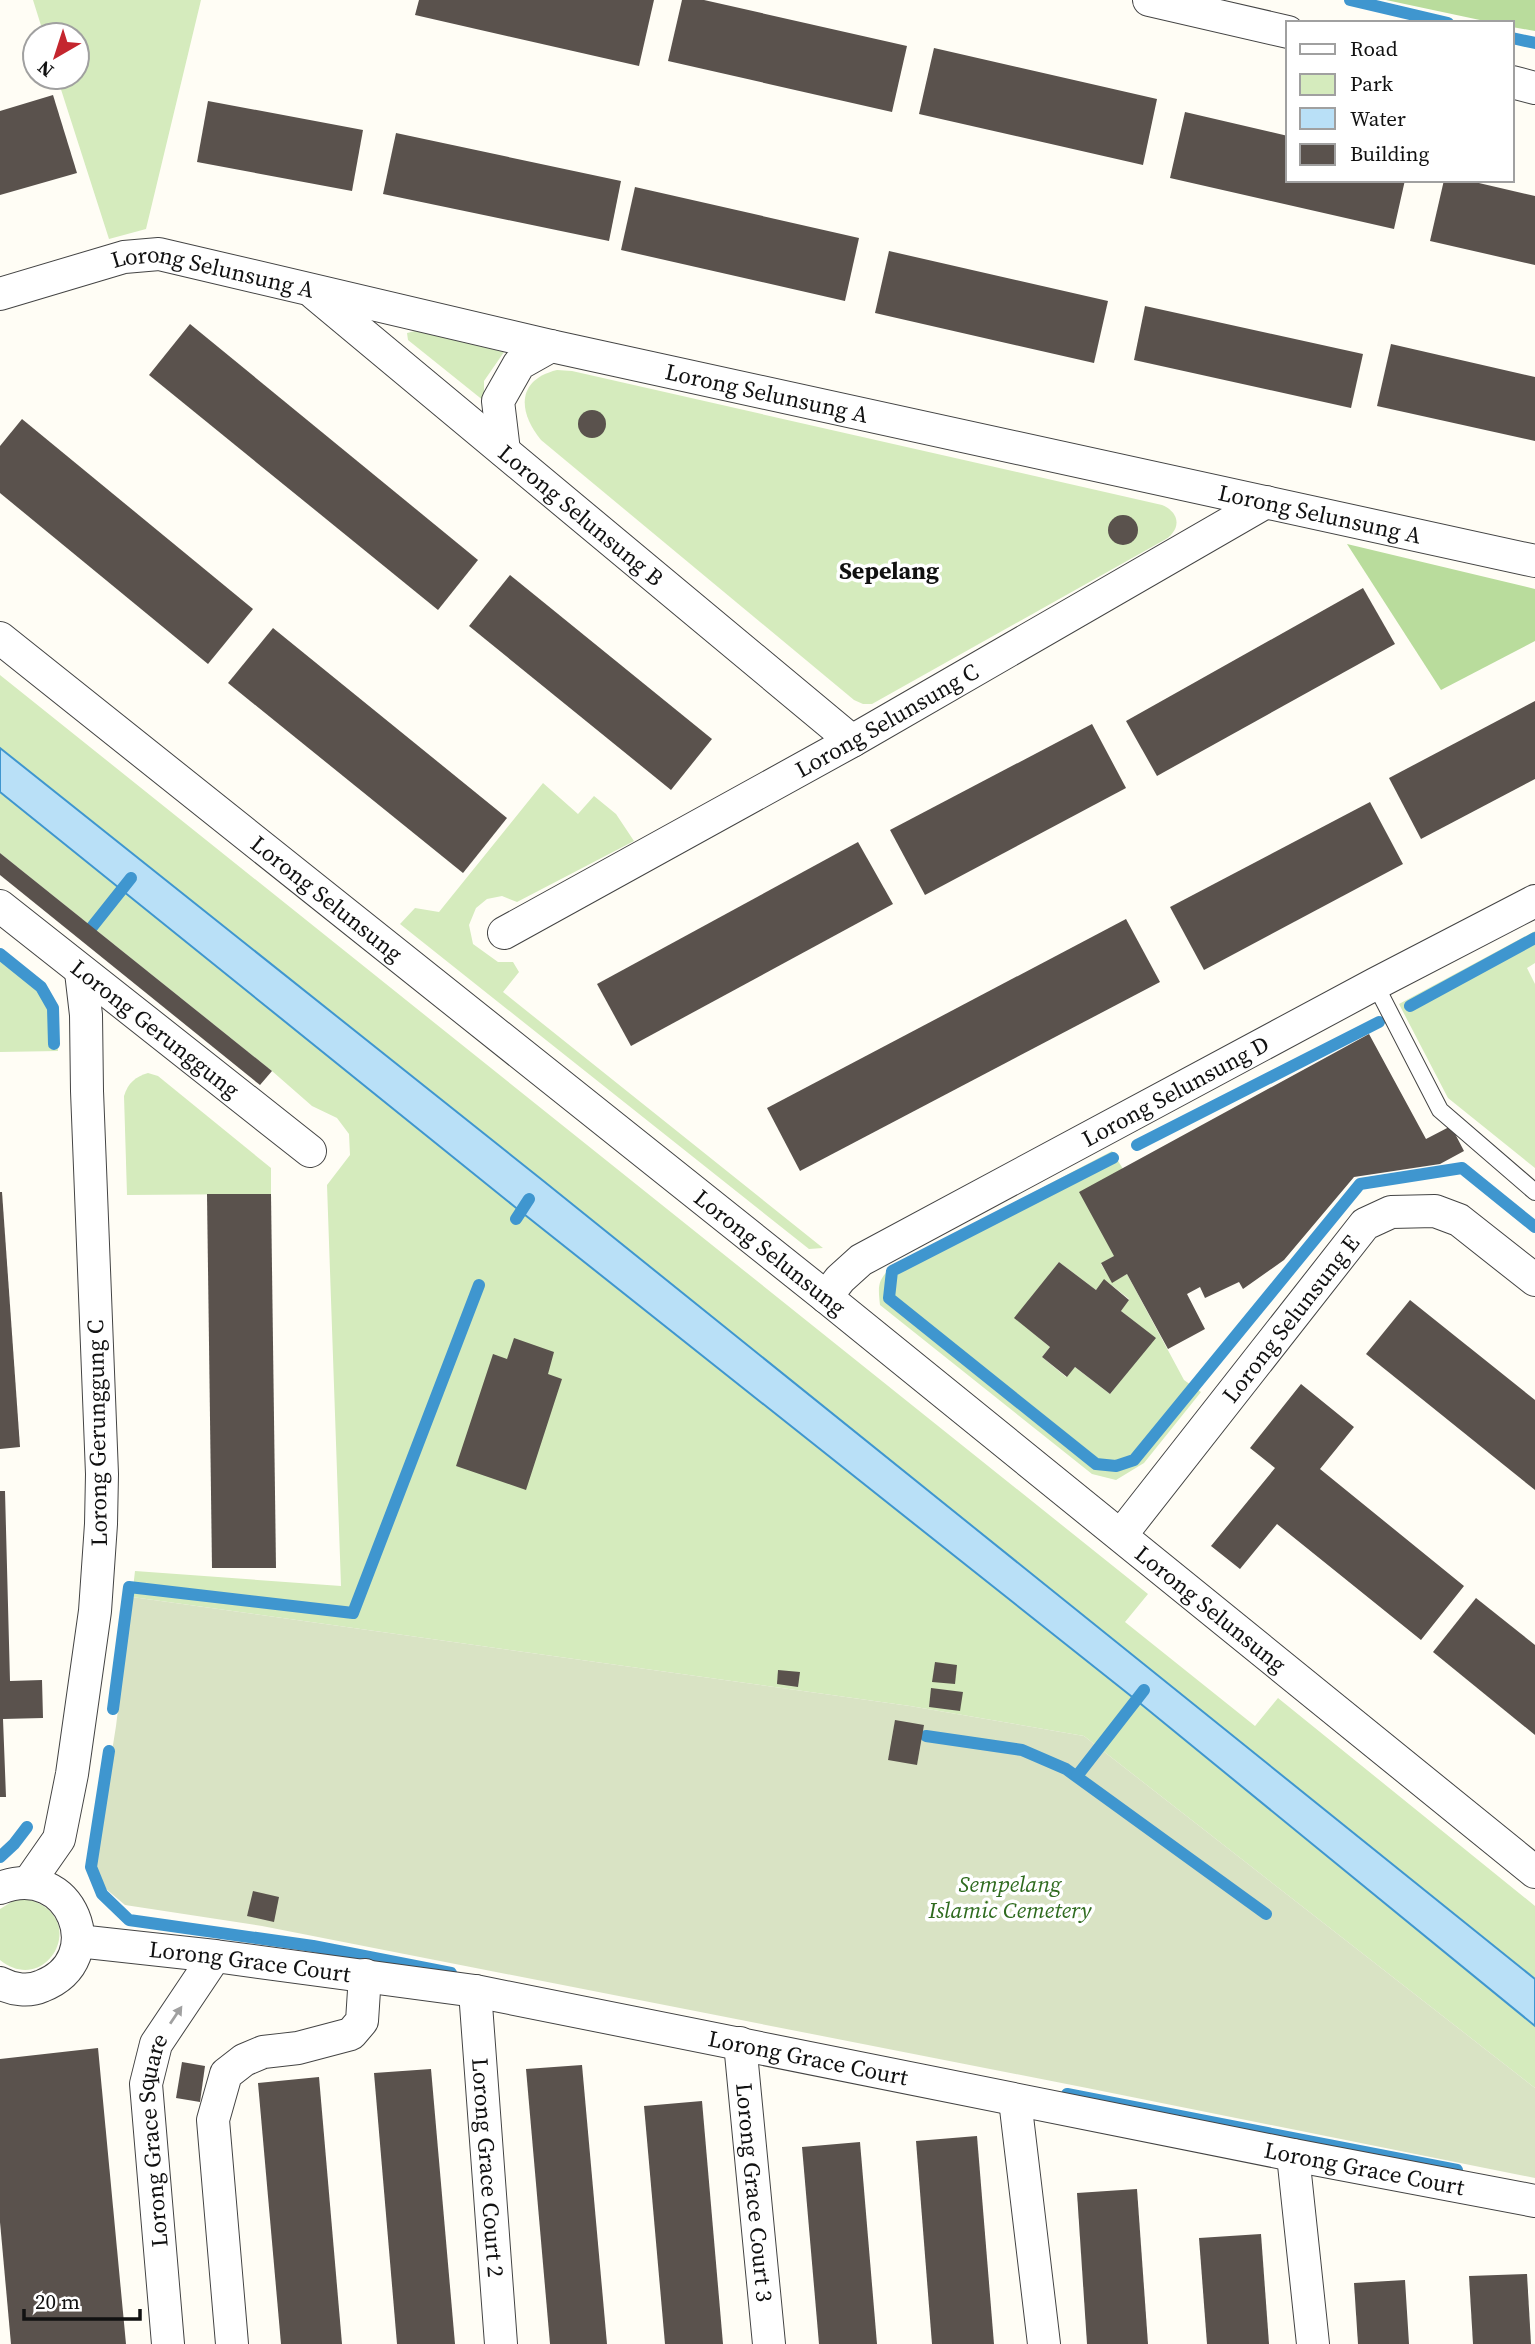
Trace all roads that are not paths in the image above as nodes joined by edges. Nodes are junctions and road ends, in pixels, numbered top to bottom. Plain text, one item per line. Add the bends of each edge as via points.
1 (1149, 0) edge
2 (1286, 32) edge
3 (1514, 83) edge
4 (1535, 88) edge
5 (310, 290) junction
6 (0, 294) edge
7 (551, 346) junction
8 (504, 451) junction
9 (1266, 502) junction
10 (1535, 561) edge
11 (0, 638) edge
12 (852, 741) junction
13 (1535, 901) edge
14 (0, 906) edge
15 (504, 933) dead end
16 (81, 972) junction
17 (1375, 984) junction
18 (310, 1151) dead end
19 (1535, 1192) edge
20 (1535, 1280) edge
21 (826, 1297) junction
22 (1121, 1535) junction
23 (1535, 1872) edge
24 (15, 1885) edge
25 (78, 1941) junction
26 (215, 1956) junction
27 (365, 1975) junction
28 (0, 1983) edge
29 (36, 1989) junction
30 (475, 1991) junction
31 (0, 2006) edge
32 (740, 2043) junction
33 (1015, 2100) junction
34 (1293, 2155) junction
35 (1535, 2202) edge
36 (168, 2344) edge
37 (232, 2344) edge
38 (501, 2344) edge
39 (769, 2344) edge
40 (1044, 2344) edge
41 (1313, 2344) edge

1 - 2 street
3 - 4 street
5 - 6 street, Lorong Selunsung A via 159,254 124,257
5 - 7 street, Lorong Selunsung A
5 - 8 street, Lorong Selunsung B
7 - 8 street via 519,364 498,401
7 - 9 street, Lorong Selunsung A
8 - 12 street, Lorong Selunsung B
9 - 10 street, Lorong Selunsung A
9 - 12 street, Lorong Selunsung C
11 - 21 street, Lorong Selunsung
12 - 15 street, Lorong Selunsung C
13 - 17 street, Lorong Selunsung D
14 - 16 street, Lorong Gerunggung
16 - 18 street, Lorong Gerunggung
16 - 24 street, Lorong Gerunggung C via 101,1524 94,1611 59,1839
17 - 19 lane via 1440,1110
17 - 21 street, Lorong Selunsung D via 861,1260
20 - 22 street, Lorong Selunsung E via 1459,1220 1434,1211 1391,1212 1365,1224
21 - 22 street, Lorong Selunsung
22 - 23 street, Lorong Selunsung
24 - 25 street via 46,1887 60,1896 71,1908
25 - 26 street, Lorong Grace Court
25 - 29 street via 65,1972
26 - 27 street, Lorong Grace Court
36 -> 26 street, Lorong Grace Square via 146,2084 156,2044
27 - 30 street, Lorong Grace Court
27 - 37 street via 362,2021 351,2034 263,2052 226,2074 213,2120
28 - 29 street via 20,1990
29 - 31 street
30 - 32 street, Lorong Grace Court
30 - 38 street, Lorong Grace Court 2
32 - 33 street, Lorong Grace Court
32 - 39 street, Lorong Grace Court 3
33 - 34 street, Lorong Grace Court
33 - 40 street
34 - 35 street, Lorong Grace Court
34 - 41 street

